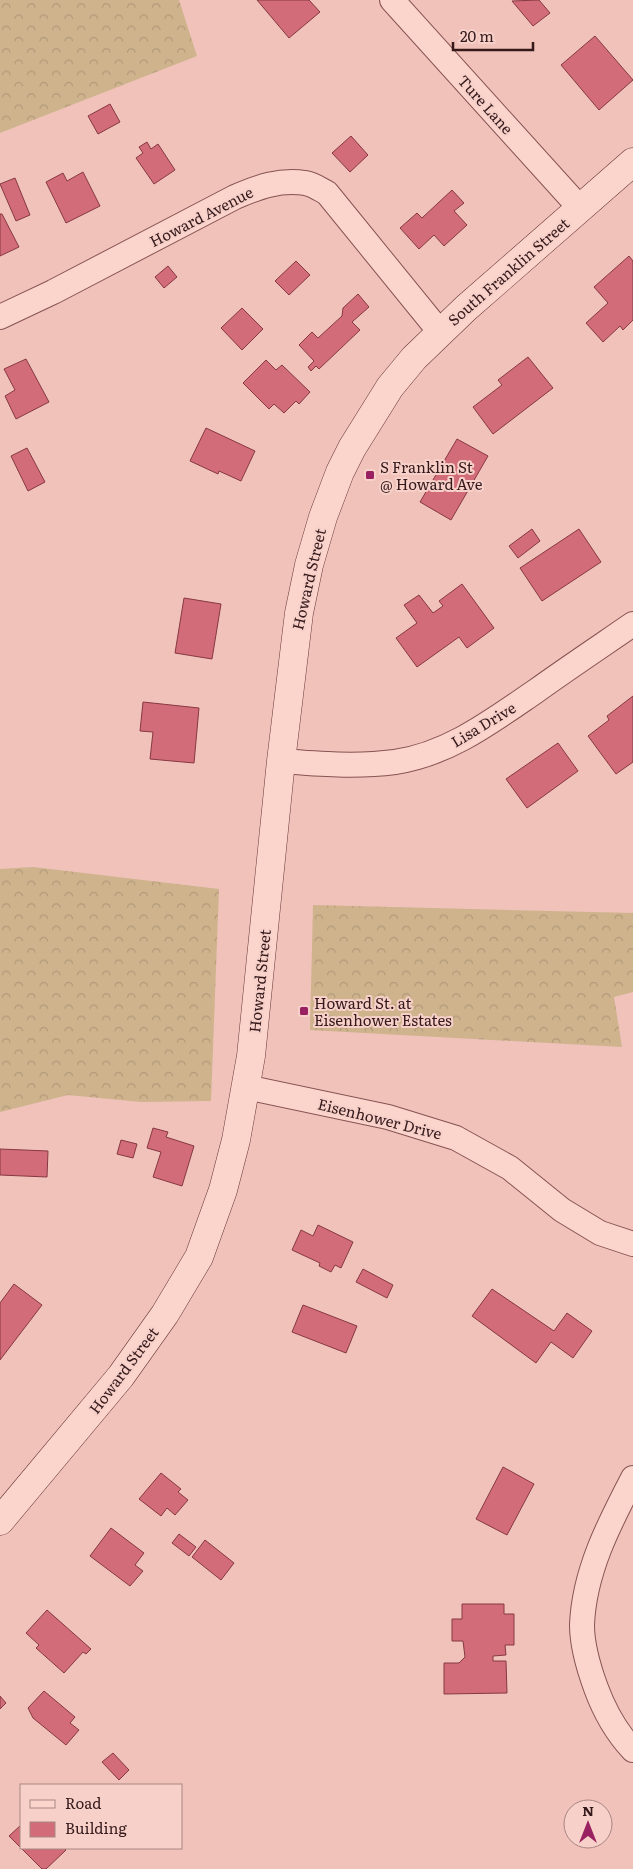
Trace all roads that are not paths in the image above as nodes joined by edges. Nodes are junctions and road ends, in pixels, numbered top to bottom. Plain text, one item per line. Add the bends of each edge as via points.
1 (392, 0) edge
2 (633, 162) edge
3 (580, 208) junction
4 (0, 317) edge
5 (440, 332) junction
6 (390, 387) joint
7 (633, 624) edge
8 (281, 761) junction
9 (246, 1087) junction
10 (633, 1244) edge
11 (633, 1478) edge
12 (0, 1521) edge
13 (633, 1750) edge

1 - 3 street, Ture Lane
2 - 3 main road, South Franklin Street
3 - 5 main road, South Franklin Street
4 - 5 street, Howard Avenue via 236,197 263,185 286,182 307,183 327,193
5 - 6 main road, South Franklin Street
6 - 8 main road, Howard Street via 340,472 309,565 299,613
7 - 8 street, Lisa Drive via 489,723 451,745 396,762
8 - 9 main road, Howard Street
9 - 10 street, Eisenhower Drive via 388,1117 456,1138 510,1168 562,1210 600,1233
9 - 12 main road, Howard Street via 224,1190 199,1257 165,1314 121,1376
11 - 13 street via 604,1534 586,1589 582,1627 588,1666 604,1709

